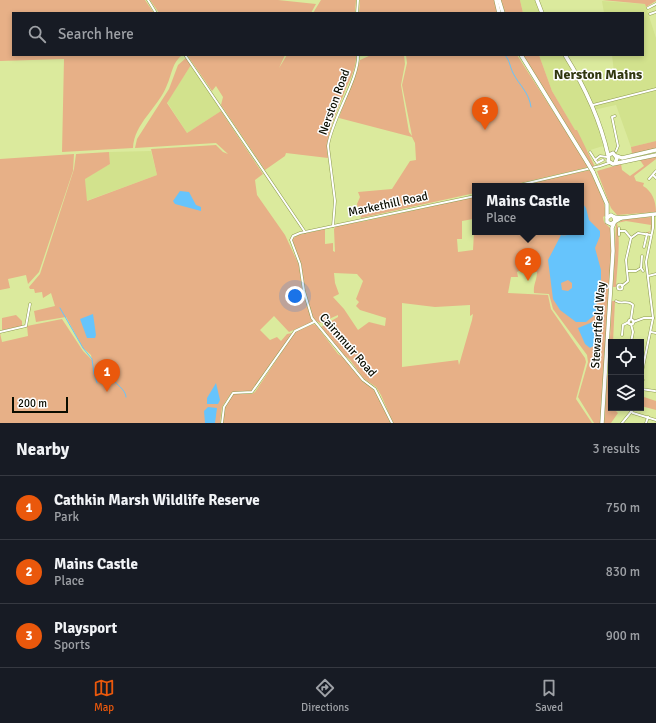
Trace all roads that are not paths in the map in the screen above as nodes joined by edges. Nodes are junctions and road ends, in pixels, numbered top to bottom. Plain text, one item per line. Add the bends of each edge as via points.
1 (148, 0) edge
2 (358, 0) edge
3 (497, 0) edge
4 (538, 0) edge
5 (656, 4) edge
6 (648, 8) dead end
7 (155, 12) edge
8 (357, 12) edge
9 (499, 12) edge
10 (503, 12) edge
11 (542, 12) edge
12 (656, 12) edge
13 (650, 14) dead end
14 (187, 56) edge
15 (358, 56) edge
16 (520, 56) edge
17 (566, 56) edge
18 (656, 89) edge
19 (593, 105) junction
20 (611, 114) dead end
21 (656, 150) edge
22 (590, 152) dead end
23 (613, 154) junction
24 (656, 155) edge
25 (631, 158) junction
26 (595, 160) junction
27 (603, 160) dead end
28 (609, 163) junction
29 (615, 163) junction
30 (656, 171) edge
31 (653, 175) junction
32 (656, 178) edge
33 (649, 179) dead end
34 (528, 183) edge
35 (472, 197) edge
36 (608, 210) junction
37 (654, 214) edge
38 (607, 217) junction
39 (614, 219) junction
40 (609, 224) junction
41 (333, 226) junction
42 (302, 228) junction
43 (612, 228) junction
44 (619, 228) dead end
45 (620, 231) junction
46 (305, 232) junction
47 (300, 233) junction
48 (647, 234) junction
49 (619, 235) dead end
50 (651, 235) junction
51 (631, 238) junction
52 (644, 247) dead end
53 (642, 256) dead end
54 (641, 268) junction
55 (643, 270) dead end
56 (628, 271) junction
57 (656, 274) edge
58 (648, 276) junction
59 (622, 286) dead end
60 (616, 301) dead end
61 (30, 304) dead end
62 (653, 318) junction
63 (314, 322) junction
64 (632, 322) junction
65 (0, 332) edge
66 (651, 332) junction
67 (656, 334) edge
68 (622, 335) dead end
69 (631, 339) edge
70 (641, 375) edge
71 (644, 390) edge
72 (656, 392) edge
73 (631, 412) joint
74 (648, 417) junction
75 (656, 420) edge
76 (222, 423) edge
77 (392, 423) edge
78 (602, 423) edge
79 (622, 423) edge
80 (646, 423) edge

1 - 7 street
2 - 8 street
3 - 9 street
3 - 10 street
4 - 11 street
5 - 6 street
12 - 13 street
14 - 42 street
15 - 41 street, Nerston Road via 354,74 339,107 328,146 335,201
16 - 36 street, bridge via 593,172
17 - 19 street
18 - 19 street
19 - 23 street via 607,149
20 - 23 street via 618,146
21 - 25 street
22 - 26 street
23 - 25 street
23 - 26 street via 600,156
23 - 28 street
23 - 29 street
24 - 25 street
25 - 29 street
26 - 27 street via 597,163
28 - 29 street
28 - 34 street
30 - 31 street
31 - 32 street
31 - 33 street
35 - 41 street, Markethill Road
36 - 38 street
36 - 39 street
37 - 39 street
37 - 50 street
38 - 39 street
38 - 40 street
39 - 40 street
39 - 43 street, Stewartfield Way
40 - 43 street
41 - 46 street, Markethill Road
42 - 46 street
42 - 47 street, Cairnmuir Road
43 - 78 street, Stewartfield Way via 613,251
44 - 45 street
45 - 49 street
45 - 51 street via 625,231
46 - 47 street
47 - 63 street, Cairnmuir Road via 293,236 291,244 300,264 304,292
48 - 50 street
48 - 51 street via 638,233
48 - 52 street
50 - 58 street via 646,256
51 - 56 street via 626,260
53 - 54 street
54 - 55 street
54 - 56 street
56 - 59 street via 628,281
57 - 58 street
58 - 62 street
60 - 64 street via 622,300 633,305
61 - 65 street via 26,326
62 - 64 street
62 - 66 street
63 - 76 street via 295,331 252,392 233,393 224,407
63 - 77 street, Cairnmuir Road via 364,380 375,389
64 - 68 street via 623,325
64 - 69 street
66 - 67 street
66 - 70 street
71 - 72 street
73 - 74 street
73 - 79 street
74 - 75 street
74 - 80 street

